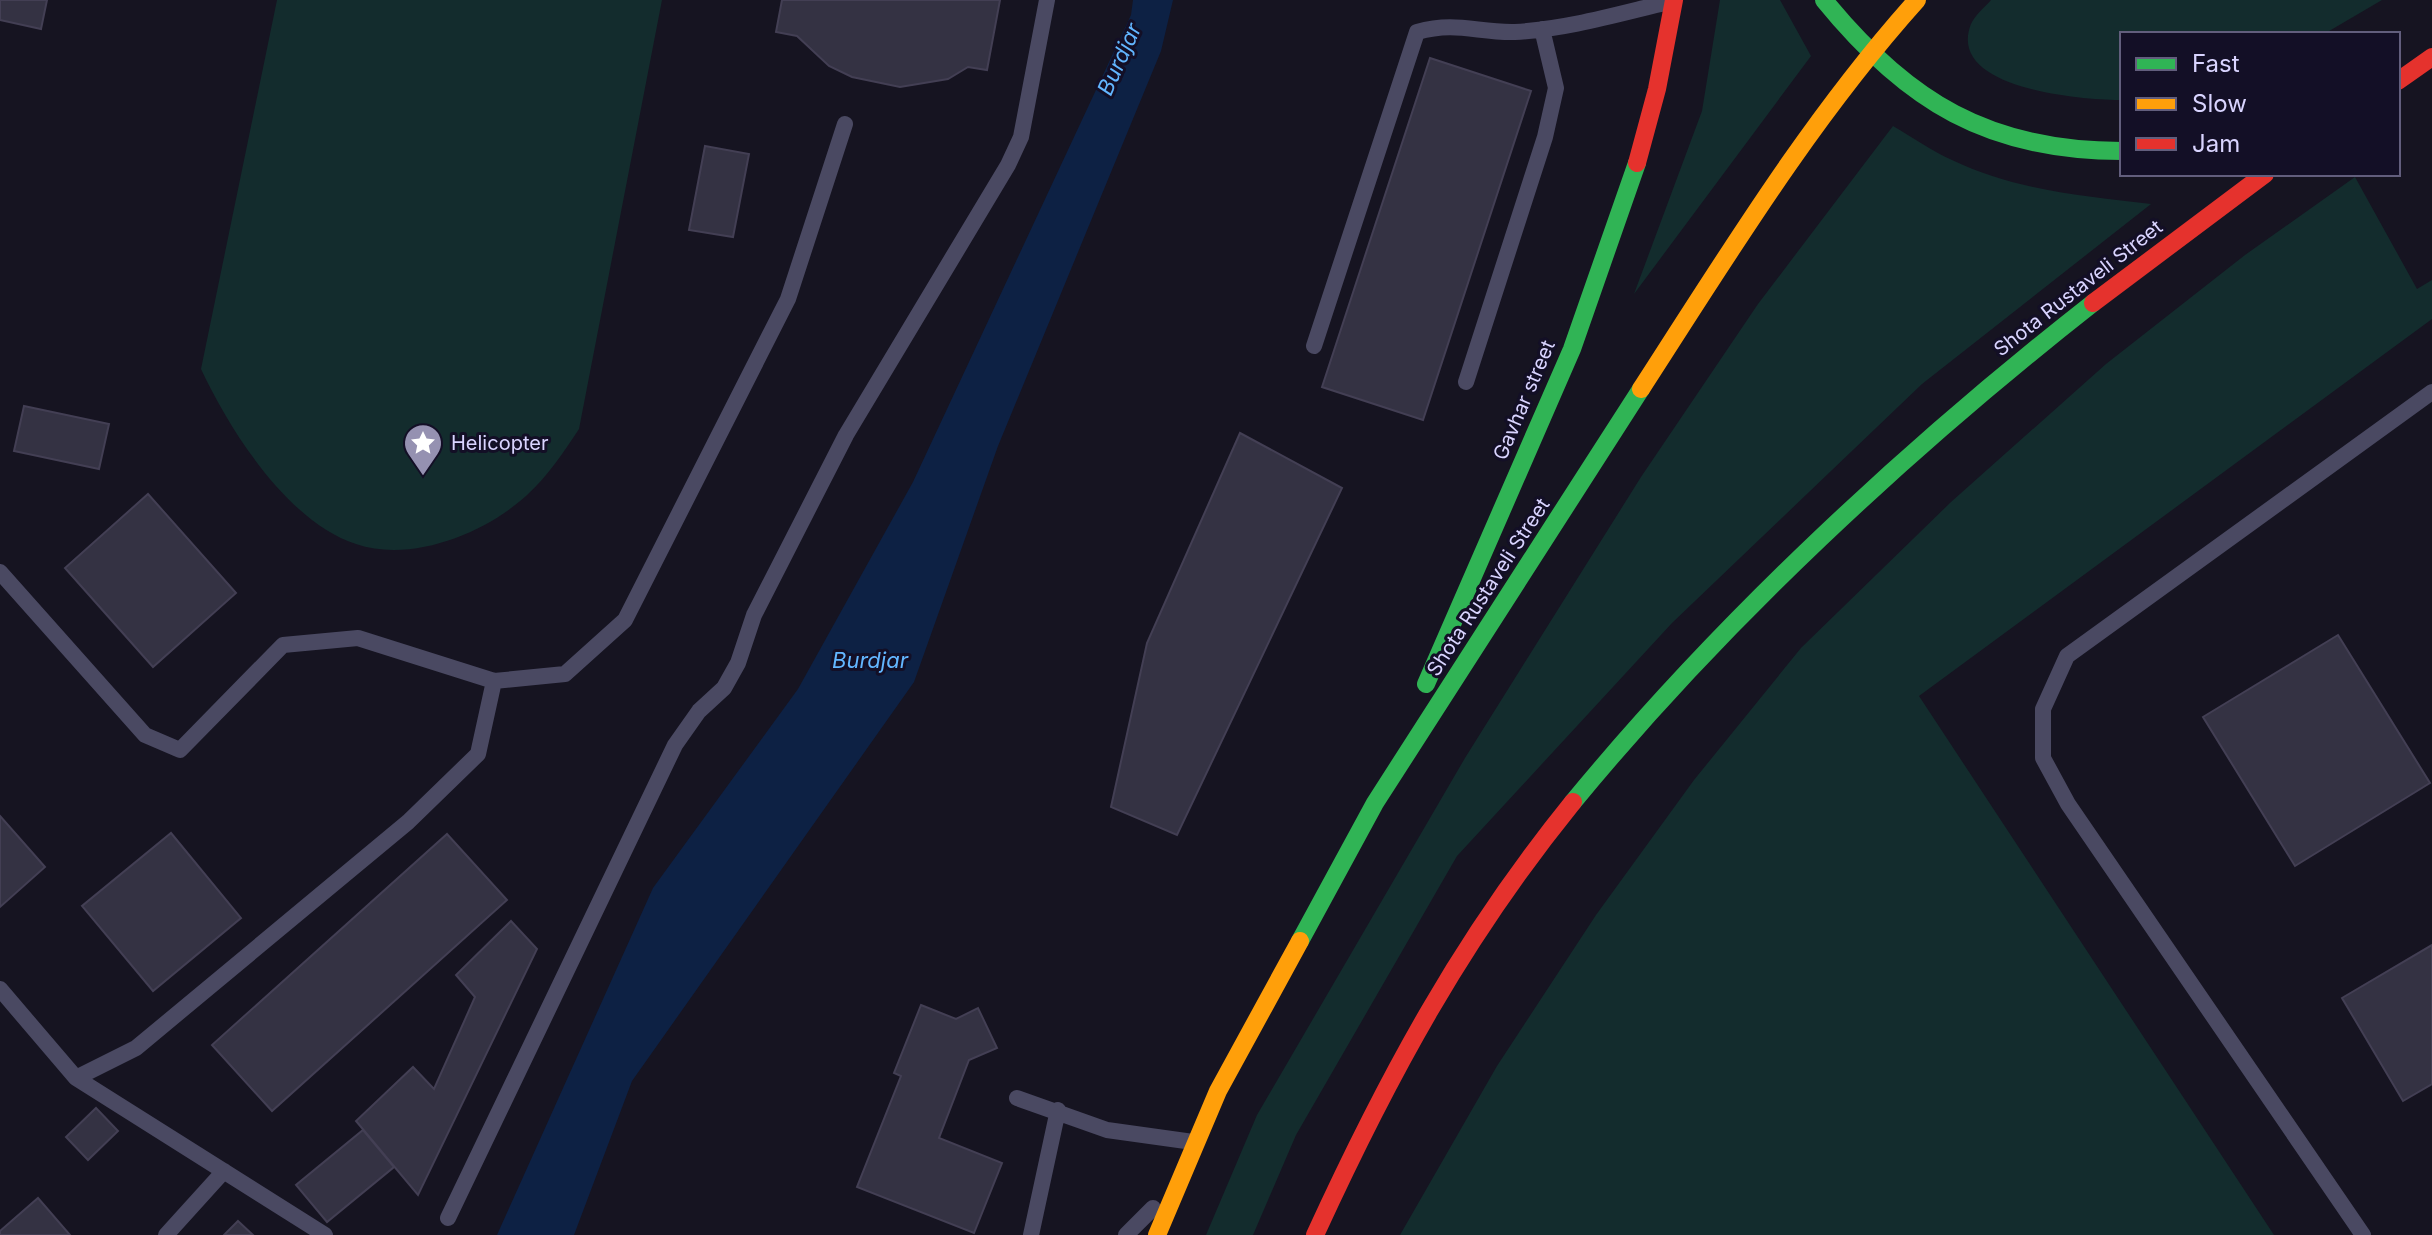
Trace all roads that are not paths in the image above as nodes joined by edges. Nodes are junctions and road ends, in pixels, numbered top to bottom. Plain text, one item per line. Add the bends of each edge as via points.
1 (1047, 0) edge
2 (1674, 0) edge
3 (1824, 0) edge
4 (1917, 0) edge
5 (1542, 29) junction
6 (2432, 42) edge
7 (1871, 51) junction
8 (2432, 57) edge
9 (2400, 58) edge
10 (2400, 80) edge
11 (845, 124) dead end
12 (2120, 151) edge
13 (2262, 176) edge
14 (1314, 346) dead end
15 (1466, 382) dead end
16 (2432, 392) edge
17 (0, 572) edge
18 (494, 681) junction
19 (1375, 803) junction
20 (0, 989) edge
21 (76, 1078) junction
22 (1017, 1098) dead end
23 (1058, 1110) junction
24 (1195, 1143) junction
25 (224, 1171) junction
26 (1176, 1184) junction
27 (448, 1218) dead end
28 (166, 1235) edge
29 (325, 1235) edge
30 (1031, 1235) edge
31 (1126, 1235) edge
32 (1157, 1235) edge
33 (1315, 1235) edge
34 (2363, 1235) edge

1 - 27 lane via 1021,137 1008,165 846,435 754,615 724,688 675,745
2 - 5 lane
2 - 19 main road, Gavhar street via 1651,115 1587,311
3 - 7 main road
4 - 7 main road, Shota Rustaveli Street
5 - 14 lane via 1512,32 1444,24 1417,32
5 - 15 lane via 1556,88
6 - 9 main road
7 - 12 main road via 1921,92 1977,126 2021,142 2075,151
7 - 19 main road, Shota Rustaveli Street via 1740,235
8 - 10 main road
11 - 18 lane via 788,299 625,620 565,674
13 - 33 main road, Shota Rustaveli Street via 2080,310 1958,413 1693,667 1610,757 1510,882 1433,999
16 - 34 lane via 2067,656 2043,709 2043,758 2068,804
17 - 18 lane via 145,735 180,750 283,645 358,638
18 - 21 lane via 478,754 408,822 136,1048
19 - 24 main road, Shota Rustaveli Street via 1218,1091
20 - 21 lane
21 - 25 lane
22 - 23 lane
23 - 24 lane via 1107,1130
23 - 30 lane
24 - 26 main road, Shota Rustaveli Street
25 - 28 lane
25 - 29 lane
26 - 31 lane
26 - 32 main road, Shota Rustaveli Street

